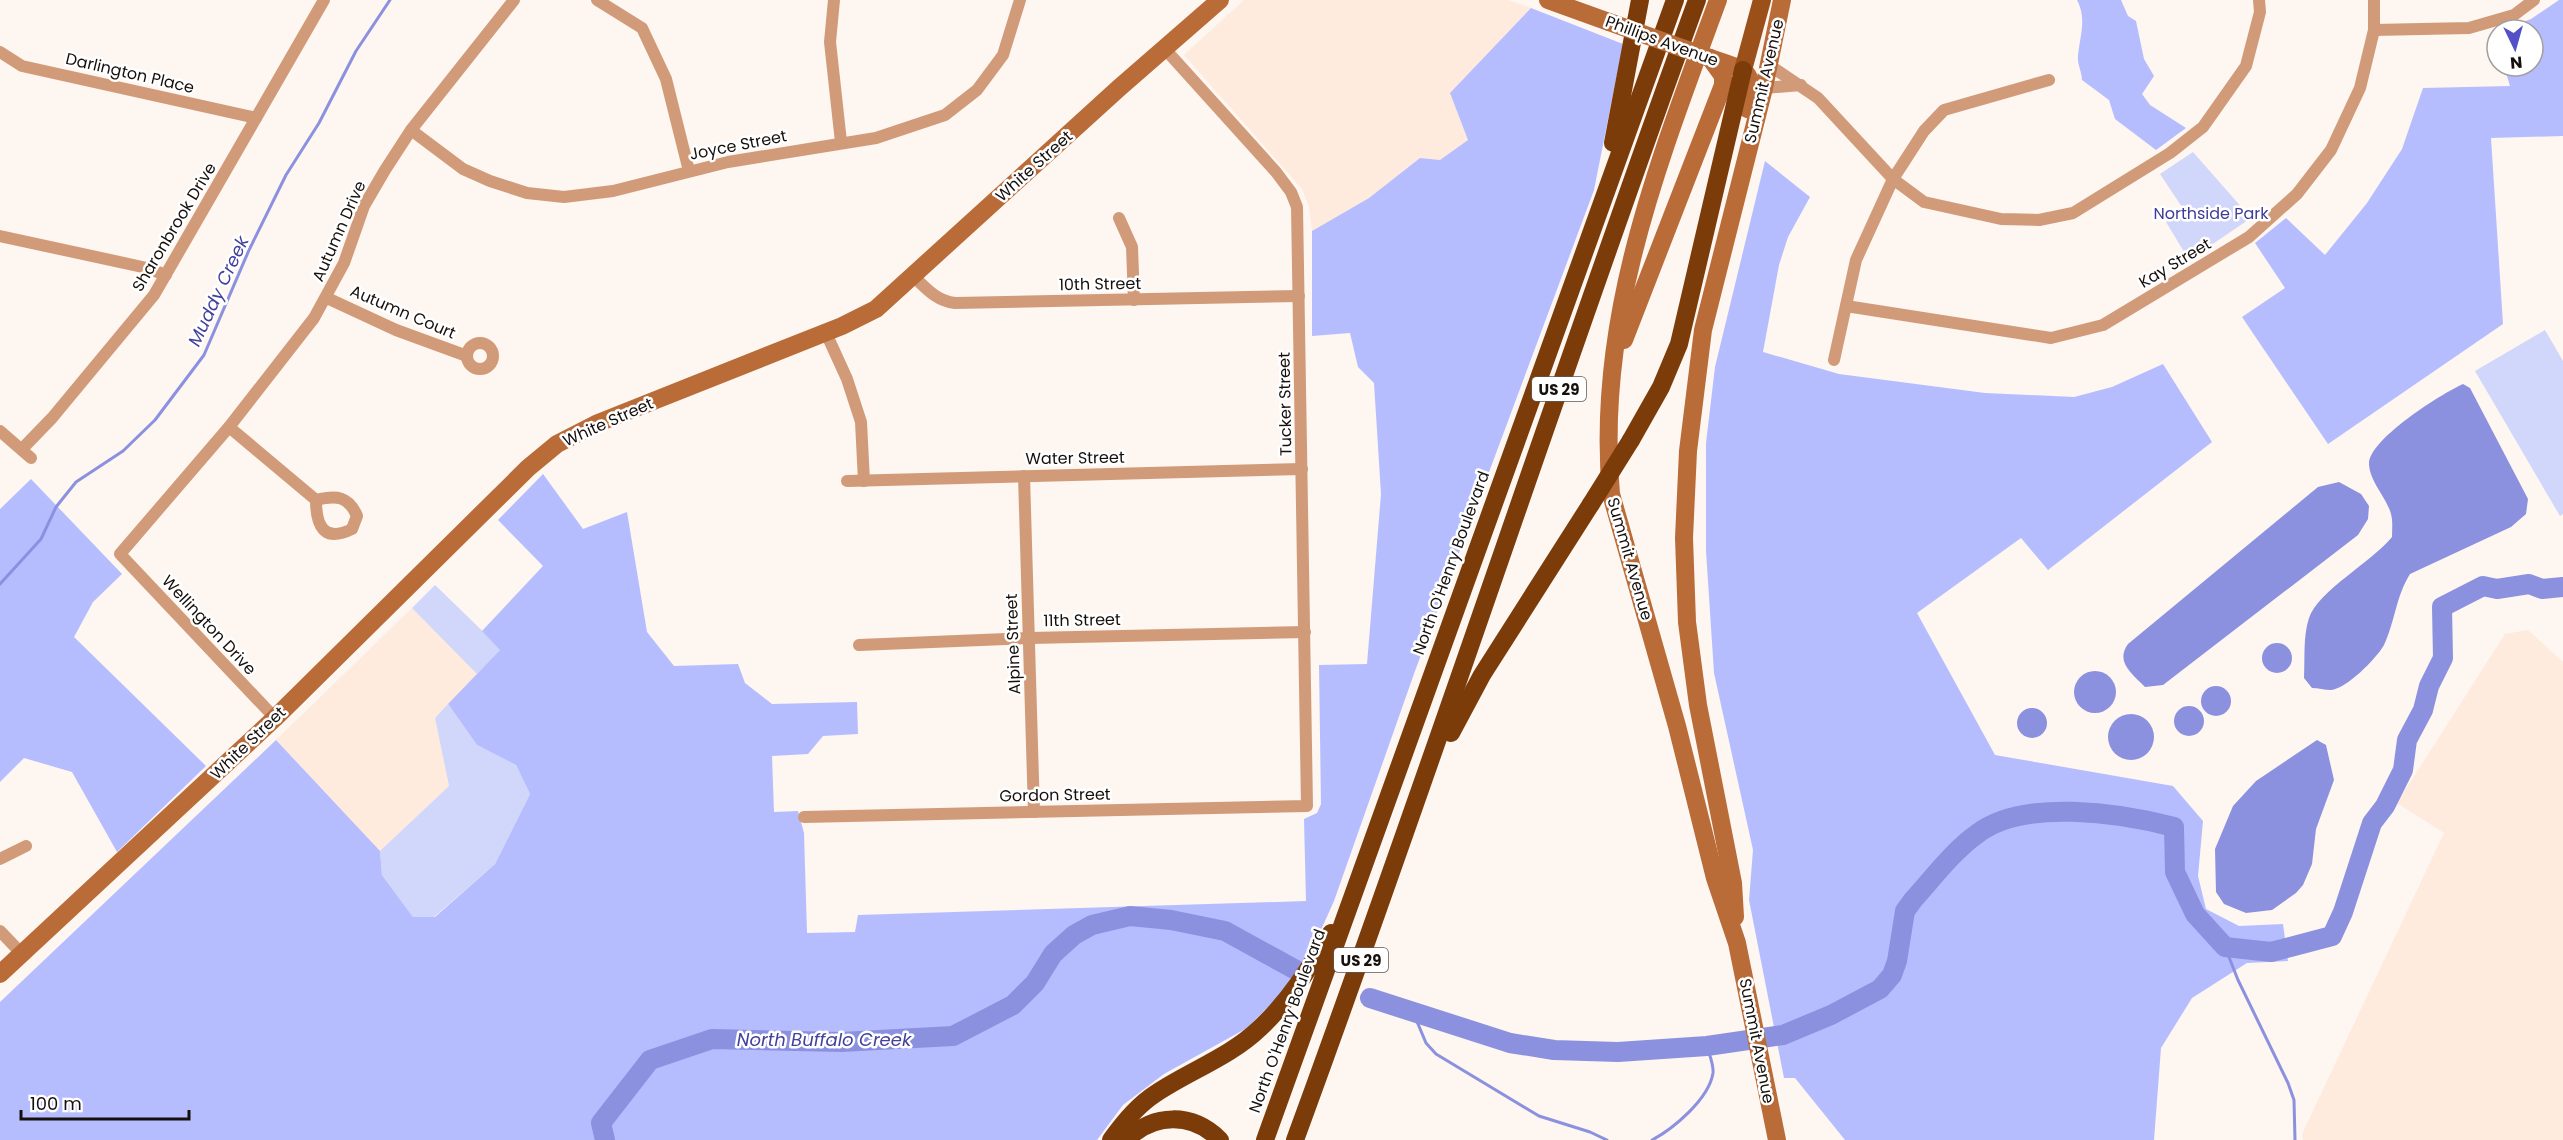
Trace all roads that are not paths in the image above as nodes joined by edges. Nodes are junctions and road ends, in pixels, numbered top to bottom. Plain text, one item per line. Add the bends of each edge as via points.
1 (324, 0) edge
2 (514, 0) edge
3 (597, 0) edge
4 (834, 0) edge
5 (1020, 0) edge
6 (1220, 0) edge
7 (1548, 0) edge
8 (1640, 0) edge
9 (1675, 0) edge
10 (1696, 0) edge
11 (1718, 0) edge
12 (1762, 0) edge
13 (1782, 0) edge
14 (2259, 0) edge
15 (2374, 0) edge
16 (2534, 0) edge
17 (2374, 30) junction
18 (1165, 50) junction
19 (0, 52) edge
20 (1710, 58) junction
21 (1769, 65) junction
22 (1743, 70) junction
23 (2049, 80) dead end
24 (1802, 85) junction
25 (1764, 88) junction
26 (256, 118) junction
27 (411, 130) junction
28 (841, 142) junction
29 (689, 171) junction
30 (1893, 179) junction
31 (1601, 201) junction
32 (1119, 218) dead end
33 (1730, 223) junction
34 (0, 236) edge
35 (166, 275) junction
36 (912, 275) junction
37 (1299, 296) junction
38 (327, 298) junction
39 (1134, 300) junction
40 (1846, 306) junction
41 (826, 333) junction
42 (467, 356) dead end
43 (1834, 360) dead end
44 (1610, 385) junction
45 (229, 427) junction
46 (0, 431) edge
47 (1302, 469) junction
48 (1024, 476) junction
49 (848, 481) dead end
50 (864, 481) junction
51 (316, 500) dead end
52 (120, 554) joint
53 (1305, 632) junction
54 (1030, 638) junction
55 (860, 645) dead end
56 (275, 718) junction
57 (1426, 779) junction
58 (1307, 806) joint
59 (1034, 812) junction
60 (804, 817) dead end
61 (26, 846) dead end
62 (0, 859) edge
63 (1351, 901) junction
64 (0, 931) edge
65 (1737, 943) junction
66 (22, 954) junction
67 (0, 974) edge
68 (1111, 1140) edge
69 (1126, 1140) edge
70 (1220, 1140) edge
71 (1265, 1140) edge
72 (1295, 1140) edge
73 (1777, 1140) edge

1 - 26 street, Sharonbrook Drive
2 - 27 street, Autumn Drive
3 - 29 street via 642,28 666,79
4 - 28 street via 830,42
5 - 28 street, Joyce Street via 1003,55 977,90 945,116 876,138
6 - 18 main road, White Street
7 - 20 main road, Phillips Avenue, bridge
8 - 31 highway
9 - 31 highway, North O'Henry Boulevard / US 29
10 - 57 highway, US 29
11 - 44 main road, Summit Avenue via 1642,214 1624,287
12 - 22 main road, Summit Avenue
13 - 21 main road, Summit Avenue
14 - 30 street via 2260,12 2246,66 2203,127 2170,153 2073,213 2039,220 2001,219 1924,202
15 - 17 street, Kay Street
16 - 17 street via 2514,15 2469,27
17 - 40 street, Kay Street via 2360,87 2331,150 2297,194 2249,237 2103,326 2051,338
18 - 36 main road, White Street
18 - 37 street, Tucker Street via 1292,192 1297,207
19 - 26 street, Darlington Place via 22,66
20 - 22 main road, Phillips Avenue
20 - 44 main road via 1723,76 1723,86 1625,334
21 - 24 street
21 - 25 main road, Summit Avenue
22 - 33 main road via 1752,86 1729,197
22 - 57 highway, bridge via 1679,344 1661,387 1482,675
23 - 30 street via 1944,110 1924,130
24 - 25 street
24 - 30 street
25 - 33 main road, Summit Avenue
26 - 35 street, Sharonbrook Drive
27 - 29 street, Joyce Street via 463,169 526,193 564,197 613,191
27 - 38 street, Autumn Drive via 364,206
28 - 29 street, Joyce Street
30 - 40 street via 1856,260
31 - 63 highway, North O'Henry Boulevard / US 29
32 - 39 street via 1131,247
33 - 65 main road, Summit Avenue via 1703,330 1688,451 1684,538 1687,622 1698,705 1733,883
34 - 35 street
35 - 46 street, Sharonbrook Drive via 154,296 26,453
36 - 39 street, 10th Street via 944,302
36 - 41 main road, White Street via 876,309
37 - 39 street, 10th Street
37 - 47 street, Tucker Street
38 - 42 street, Autumn Court via 396,330
38 - 45 street, Autumn Drive
40 - 43 street
41 - 50 street via 861,422
41 - 56 main road, White Street via 598,423 557,444
44 - 65 main road, Summit Avenue via 1611,494 1677,726 1715,878
45 - 51 street
45 - 52 street, Autumn Drive
47 - 48 street, Water Street
47 - 53 street, Tucker Street
48 - 50 street, Water Street
48 - 54 street, Alpine Street
49 - 50 street, Water Street
52 - 56 street, Wellington Drive
53 - 54 street, 11th Street
53 - 58 street, Tucker Street
54 - 55 street, 11th Street
54 - 59 street, Alpine Street
56 - 66 main road, White Street
57 - 72 highway, US 29
58 - 59 street, Gordon Street
59 - 60 street, Gordon Street
61 - 62 street
63 - 68 highway via 1303,978 1260,1029 1221,1057 1153,1095
63 - 71 highway, North O'Henry Boulevard / US 29
64 - 66 street
65 - 73 main road, Summit Avenue
66 - 67 main road, White Street
69 - 70 highway via 1139,1127 1161,1119 1194,1122 1208,1128

